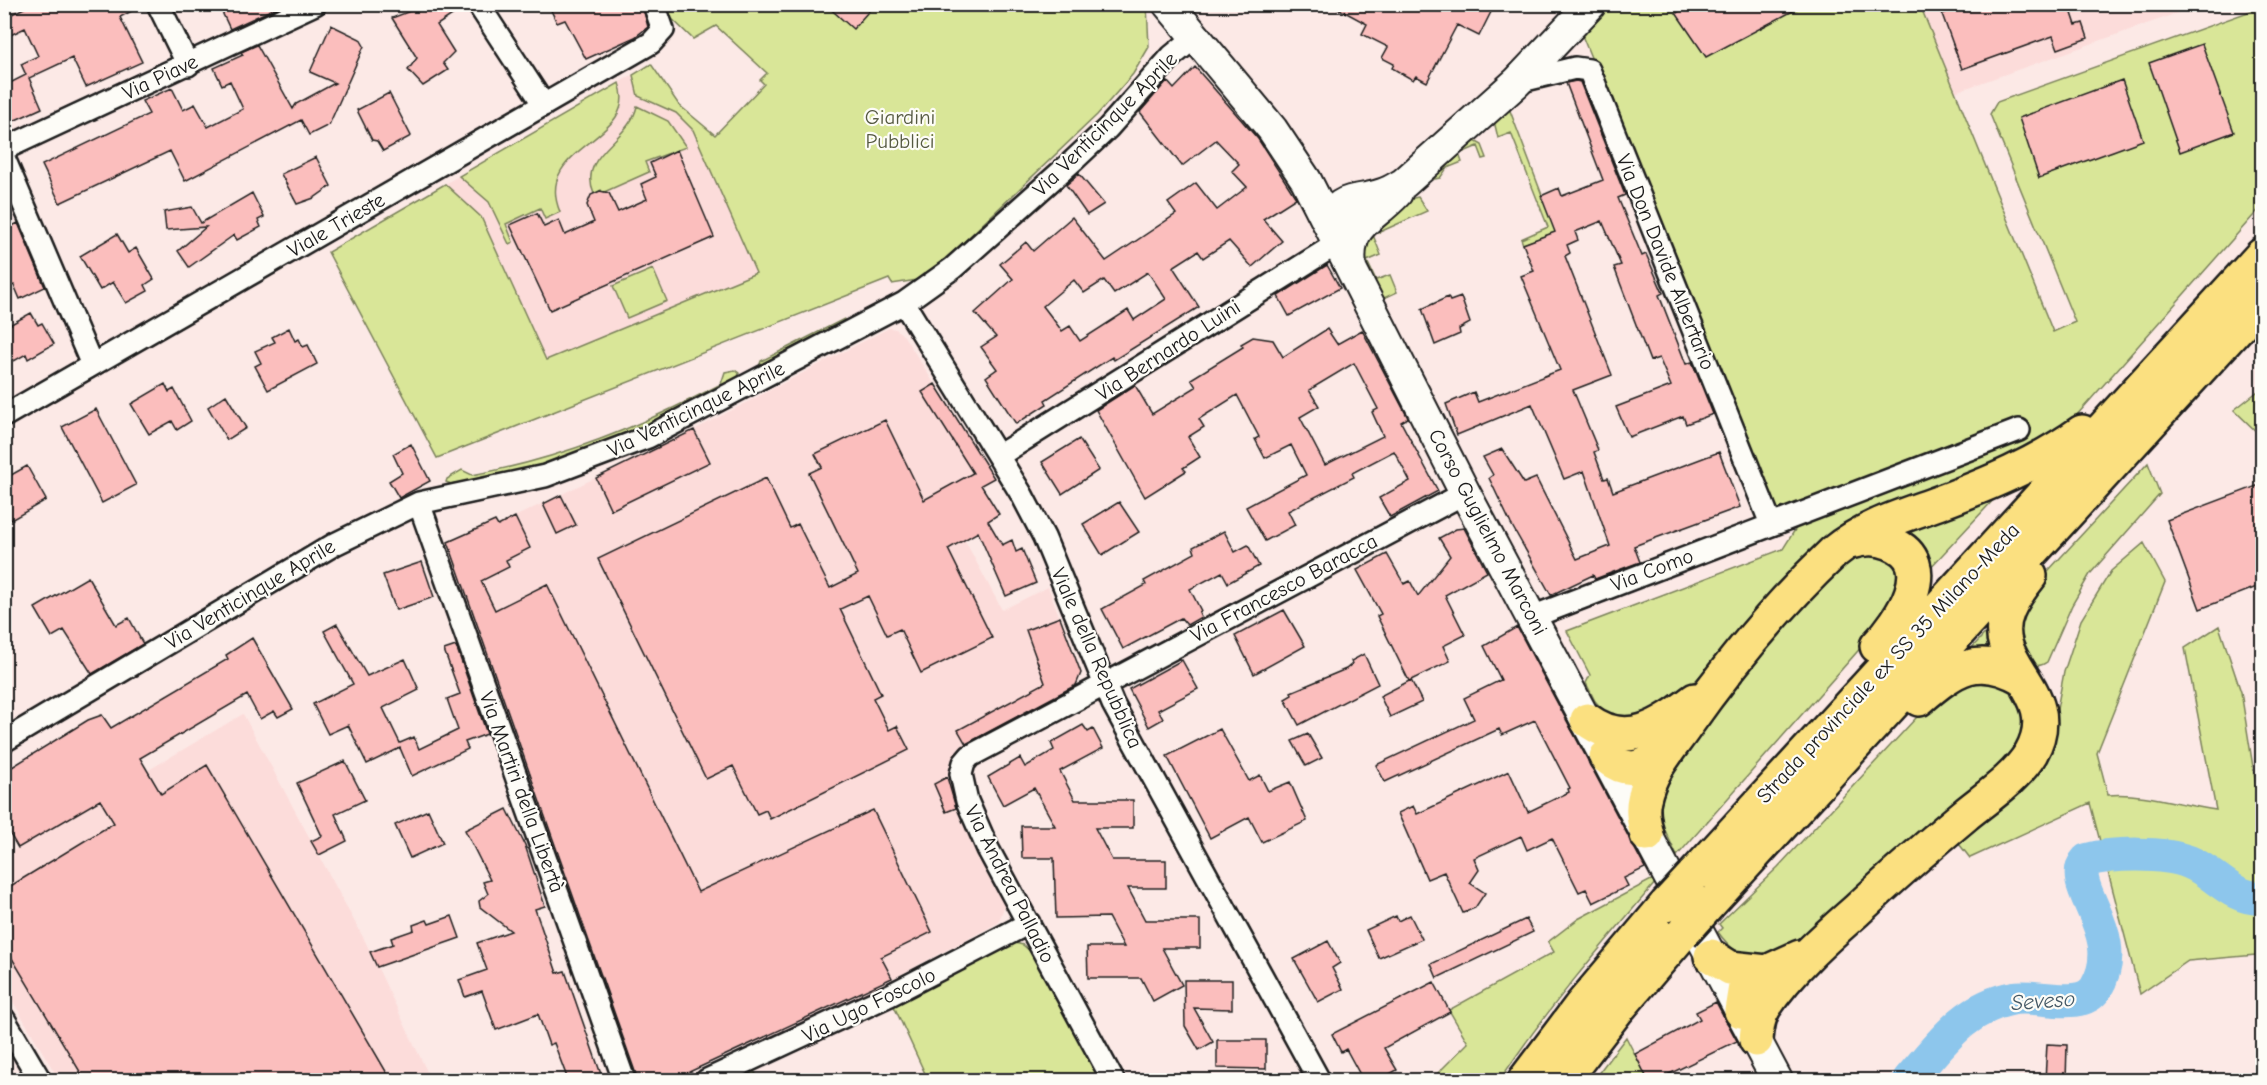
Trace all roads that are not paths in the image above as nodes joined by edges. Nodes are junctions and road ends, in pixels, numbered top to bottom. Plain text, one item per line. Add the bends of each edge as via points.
1 (158, 4) edge
2 (315, 4) edge
3 (478, 4) edge
4 (654, 4) edge
5 (1168, 4) edge
6 (1591, 4) edge
7 (1194, 38) junction
8 (188, 65) junction
9 (1516, 82) junction
10 (544, 105) junction
11 (4, 149) edge
12 (4, 158) edge
13 (1306, 180) junction
14 (1364, 209) junction
15 (1335, 236) junction
16 (2262, 255) edge
17 (2262, 301) edge
18 (904, 303) junction
19 (92, 365) junction
20 (2145, 383) junction
21 (4, 416) edge
22 (2019, 430) dead end
23 (2124, 452) junction
24 (998, 456) junction
25 (1466, 493) junction
26 (419, 503) junction
27 (1771, 524) junction
28 (1845, 543) junction
29 (1532, 617) junction
30 (2023, 678) junction
31 (1103, 683) junction
32 (1711, 688) junction
33 (1587, 720) junction
34 (1632, 734) junction
35 (4, 741) edge
36 (1665, 754) junction
37 (1797, 762) junction
38 (1611, 765) junction
39 (1820, 784) junction
40 (1647, 835) junction
41 (1029, 923) junction
42 (1711, 956) junction
43 (1771, 982) junction
44 (1737, 1000) junction
45 (4, 1019) edge
46 (1756, 1040) junction
47 (40, 1080) edge
48 (624, 1080) edge
49 (707, 1080) edge
50 (1113, 1080) edge
51 (1319, 1080) edge
52 (1525, 1080) edge
53 (1563, 1080) edge
54 (1777, 1080) edge

1 - 8 street
2 - 8 street, Via Piave
3 - 10 street
4 - 10 street, Viale Trieste via 663,30 651,43
5 - 7 street, Corso Guglielmo Marconi
6 - 9 street
7 - 13 street, Corso Guglielmo Marconi via 1272,129
7 - 18 street, Via Venticinque Aprile via 1172,56 1074,160 953,268
8 - 11 street, Via Piave
9 - 14 street via 1404,183
9 - 27 street, Via Don Davide Albertario via 1575,68 1588,70
10 - 19 street, Viale Trieste
12 - 19 street
13 - 14 street
13 - 15 street, Corso Guglielmo Marconi
14 - 15 street via 1350,243
14 - 15 street via 1340,206 1335,210
15 - 24 street, Via Bernardo Luini
15 - 25 street, Corso Guglielmo Marconi
16 - 20 highway, Strada provinciale ex SS 35 Milano-Meda
17 - 23 highway, Strada provinciale ex SS 35 Milano-Meda
18 - 24 street, Viale della Repubblica
18 - 26 street, Via Venticinque Aprile via 648,437 545,476
19 - 21 street, Viale Trieste
20 - 28 highway via 2049,455 2004,477 1886,522
20 - 37 highway, Strada provinciale ex SS 35 Milano-Meda
22 - 27 street, Via Como
23 - 30 highway via 2008,610 2004,635
23 - 39 highway, Strada provinciale ex SS 35 Milano-Meda
24 - 31 street, Viale della Repubblica via 1044,537
25 - 29 street, Corso Guglielmo Marconi
25 - 31 street, Via Francesco Baracca
26 - 35 street, Via Venticinque Aprile via 335,544
26 - 48 street, Via Martiri della Libertà
27 - 29 street, Via Como
28 - 32 highway via 1789,599
28 - 37 highway via 1884,540 1899,546 1912,562 1914,585 1903,614 1857,668
29 - 33 street, Corso Guglielmo Marconi
30 - 39 highway via 1990,665 1975,664 1961,669 1936,685
30 - 43 highway via 2033,693 2040,722 2036,743 2021,766 1815,948
31 - 41 street, Via Andrea Palladio via 970,756 964,763 961,774 967,801 988,849
31 - 51 street, Viale della Repubblica via 1132,743
32 - 34 highway via 1668,720
32 - 36 highway
33 - 34 highway via 1611,734
33 - 38 street, Corso Guglielmo Marconi
34 - 38 highway via 1619,745
36 - 38 highway via 1641,766
36 - 40 highway via 1644,799
37 - 52 highway, Strada provinciale ex SS 35 Milano-Meda, bridge via 1666,905
38 - 40 street, Corso Guglielmo Marconi
39 - 53 highway, Strada provinciale ex SS 35 Milano-Meda, bridge via 1708,904
40 - 42 street, Corso Guglielmo Marconi
41 - 49 street, Via Ugo Foscolo via 890,995
41 - 50 street, Via Andrea Palladio
42 - 43 highway via 1730,968
42 - 44 street, Corso Guglielmo Marconi
43 - 44 highway via 1745,986
43 - 46 highway via 1757,1024
44 - 46 street, Corso Guglielmo Marconi
45 - 47 street
46 - 54 street, Corso Guglielmo Marconi

